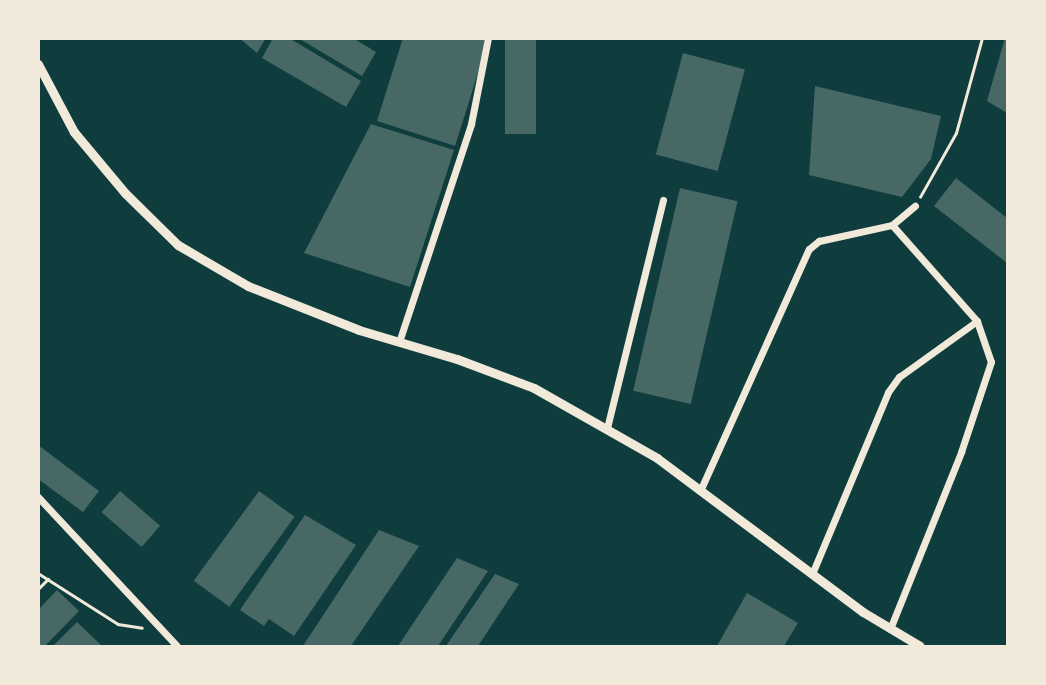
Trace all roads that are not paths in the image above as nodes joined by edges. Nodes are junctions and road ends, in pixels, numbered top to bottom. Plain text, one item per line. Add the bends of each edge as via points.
1 (488, 38) edge
2 (38, 64) edge
3 (663, 200) dead end
4 (915, 205) road end
5 (892, 225) junction
6 (977, 321) junction
7 (399, 342) junction
8 (607, 428) junction
9 (700, 491) junction
10 (38, 497) edge
11 (812, 575) junction
12 (890, 629) junction
13 (177, 646) edge
14 (920, 646) edge

1 - 7 street via 471,124
2 - 7 street via 74,132 125,193 178,245 248,286
3 - 8 street
4 - 5 street
5 - 6 street
5 - 9 street via 819,241 809,249
6 - 11 street via 899,377 888,392
6 - 12 street via 988,343 986,381
7 - 8 street via 534,388
8 - 9 street
9 - 11 street
10 - 13 street
11 - 12 street
12 - 14 street

